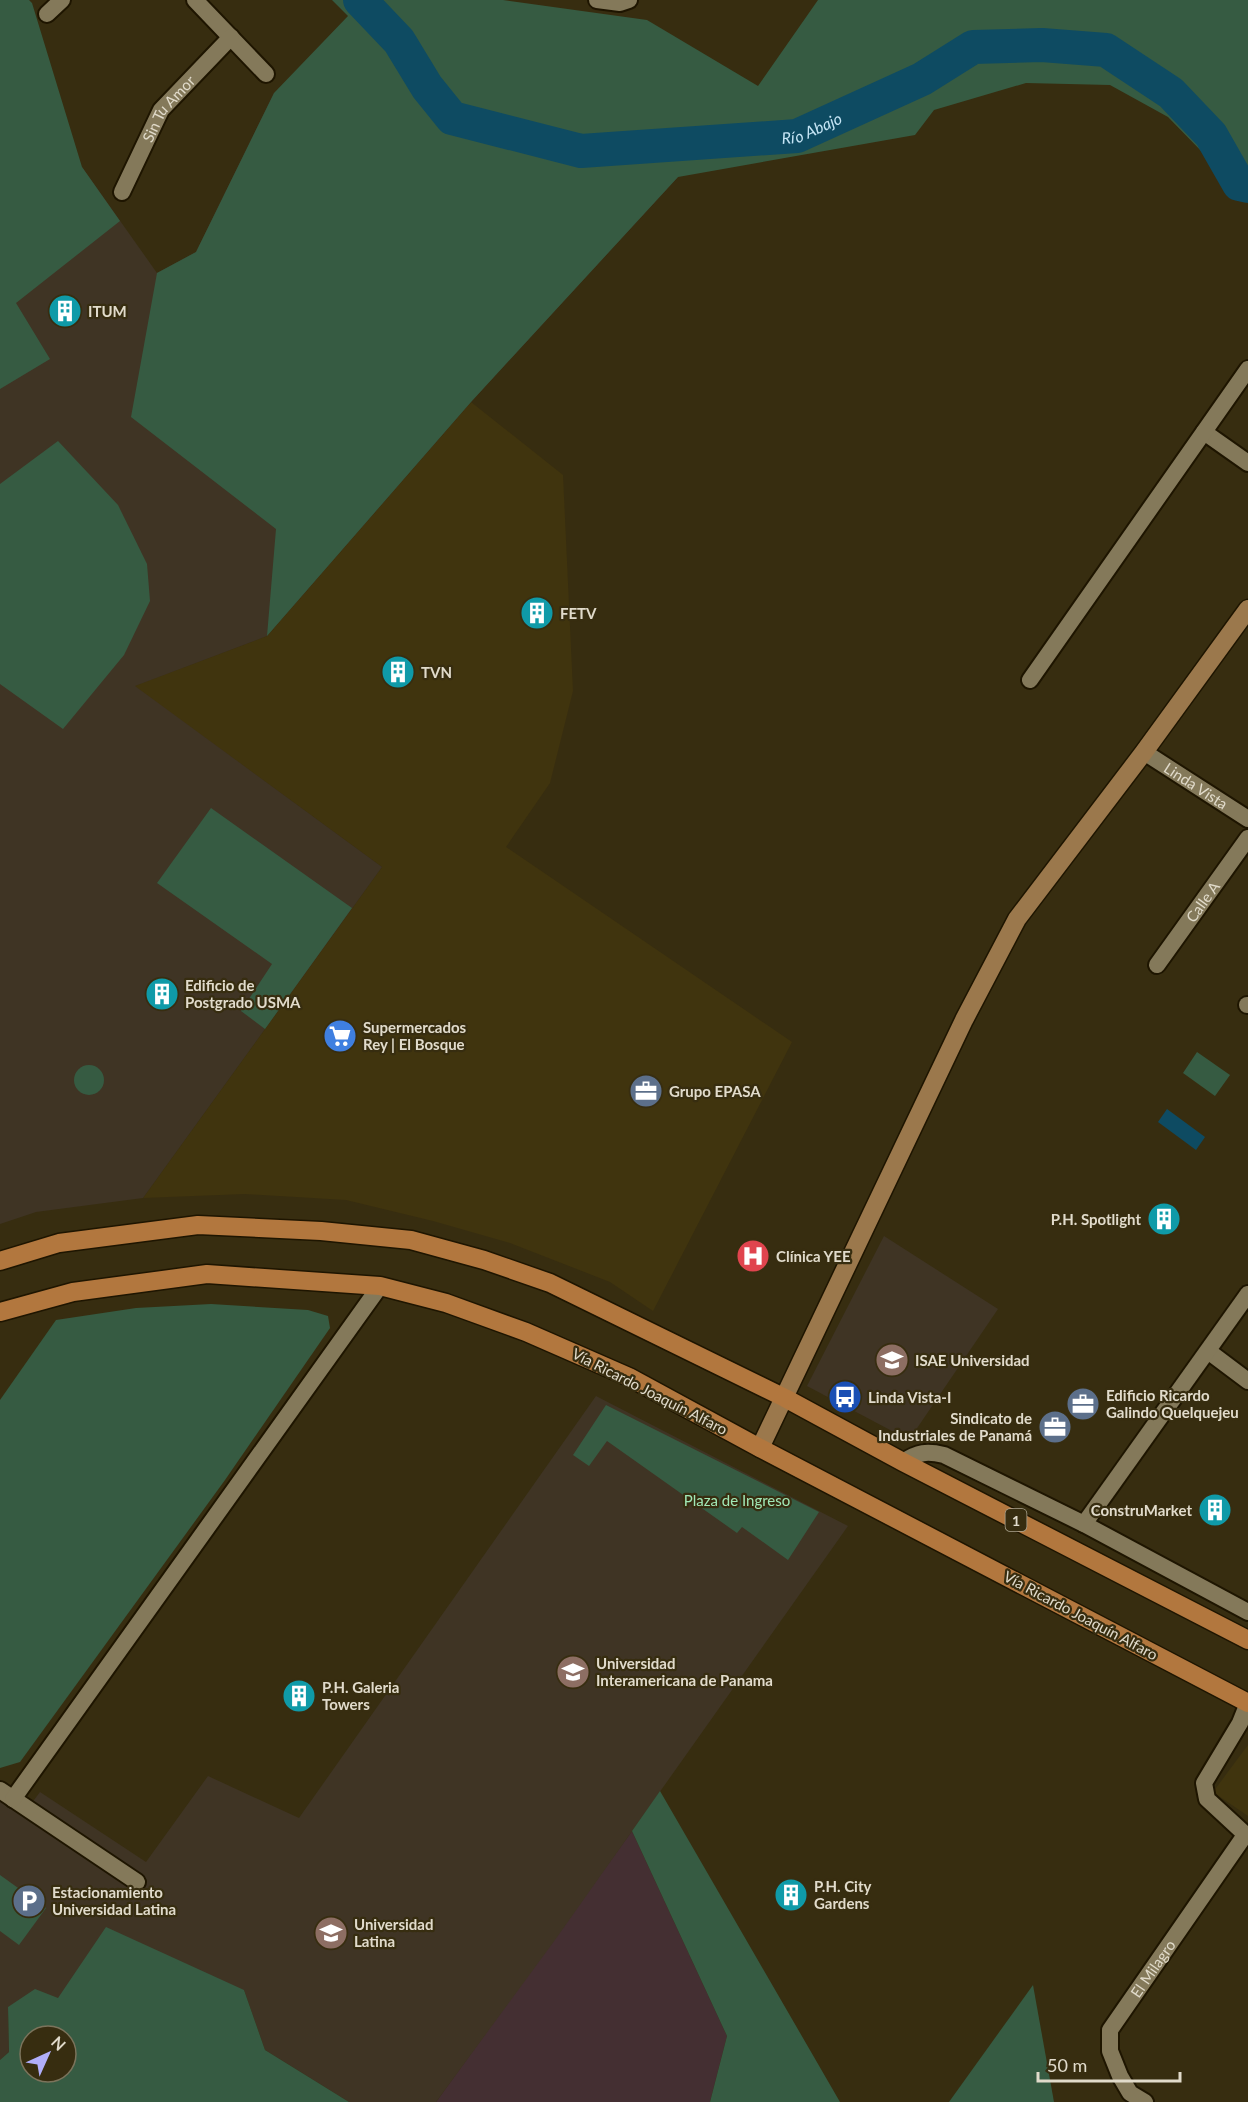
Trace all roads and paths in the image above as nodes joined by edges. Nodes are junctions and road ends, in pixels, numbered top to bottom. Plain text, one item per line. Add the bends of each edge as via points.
1 (62, 0) edge
2 (195, 0) edge
3 (597, 0) edge
4 (629, 0) edge
5 (46, 14) dead end
6 (231, 37) junction
7 (266, 74) dead end
8 (122, 192) dead end
9 (1248, 369) edge
10 (1204, 432) junction
11 (1248, 463) edge
12 (1248, 609) edge
13 (1030, 680) dead end
14 (1144, 752) junction
15 (1248, 819) edge
16 (1248, 838) edge
17 (1157, 965) dead end
18 (0, 1261) edge
19 (380, 1286) junction
20 (1248, 1294) edge
21 (0, 1312) edge
22 (1208, 1351) junction
23 (1248, 1381) edge
24 (785, 1398) junction
25 (760, 1448) junction
26 (903, 1462) junction
27 (1084, 1524) junction
28 (1248, 1612) edge
29 (1248, 1640) edge
30 (1248, 1703) edge
31 (6, 1794) edge
32 (1247, 1836) edge
33 (137, 1882) dead end
34 (1145, 2102) edge

1 - 5 street
2 - 6 street
3 - 4 street
6 - 7 street
6 - 8 street, Sin Tu Amor via 161,110
9 - 10 street
10 - 11 street
10 - 13 street
12 - 14 street
14 - 15 street, Linda Vista
14 - 24 street via 1017,919 964,1020
16 - 17 street, Calle A
18 - 24 main road via 59,1243 198,1226 321,1231 411,1240 550,1283
19 - 21 main road, Vía Ricardo Joaquín Alfaro via 207,1274 73,1292
19 - 25 main road, Vía Ricardo Joaquín Alfaro via 446,1303 598,1362
19 - 31 street
20 - 22 street
22 - 23 street
22 - 27 street
24 - 25 street
24 - 26 main road, 1
25 - 30 main road, Vía Ricardo Joaquín Alfaro
26 - 27 street via 929,1451 944,1455
26 - 29 main road, 1
27 - 28 street
30 - 32 street, El Milagro via 1204,1783 1207,1799
31 - 33 street
32 - 34 street, El Milagro via 1110,2030 1110,2051 1120,2076 1130,2093

